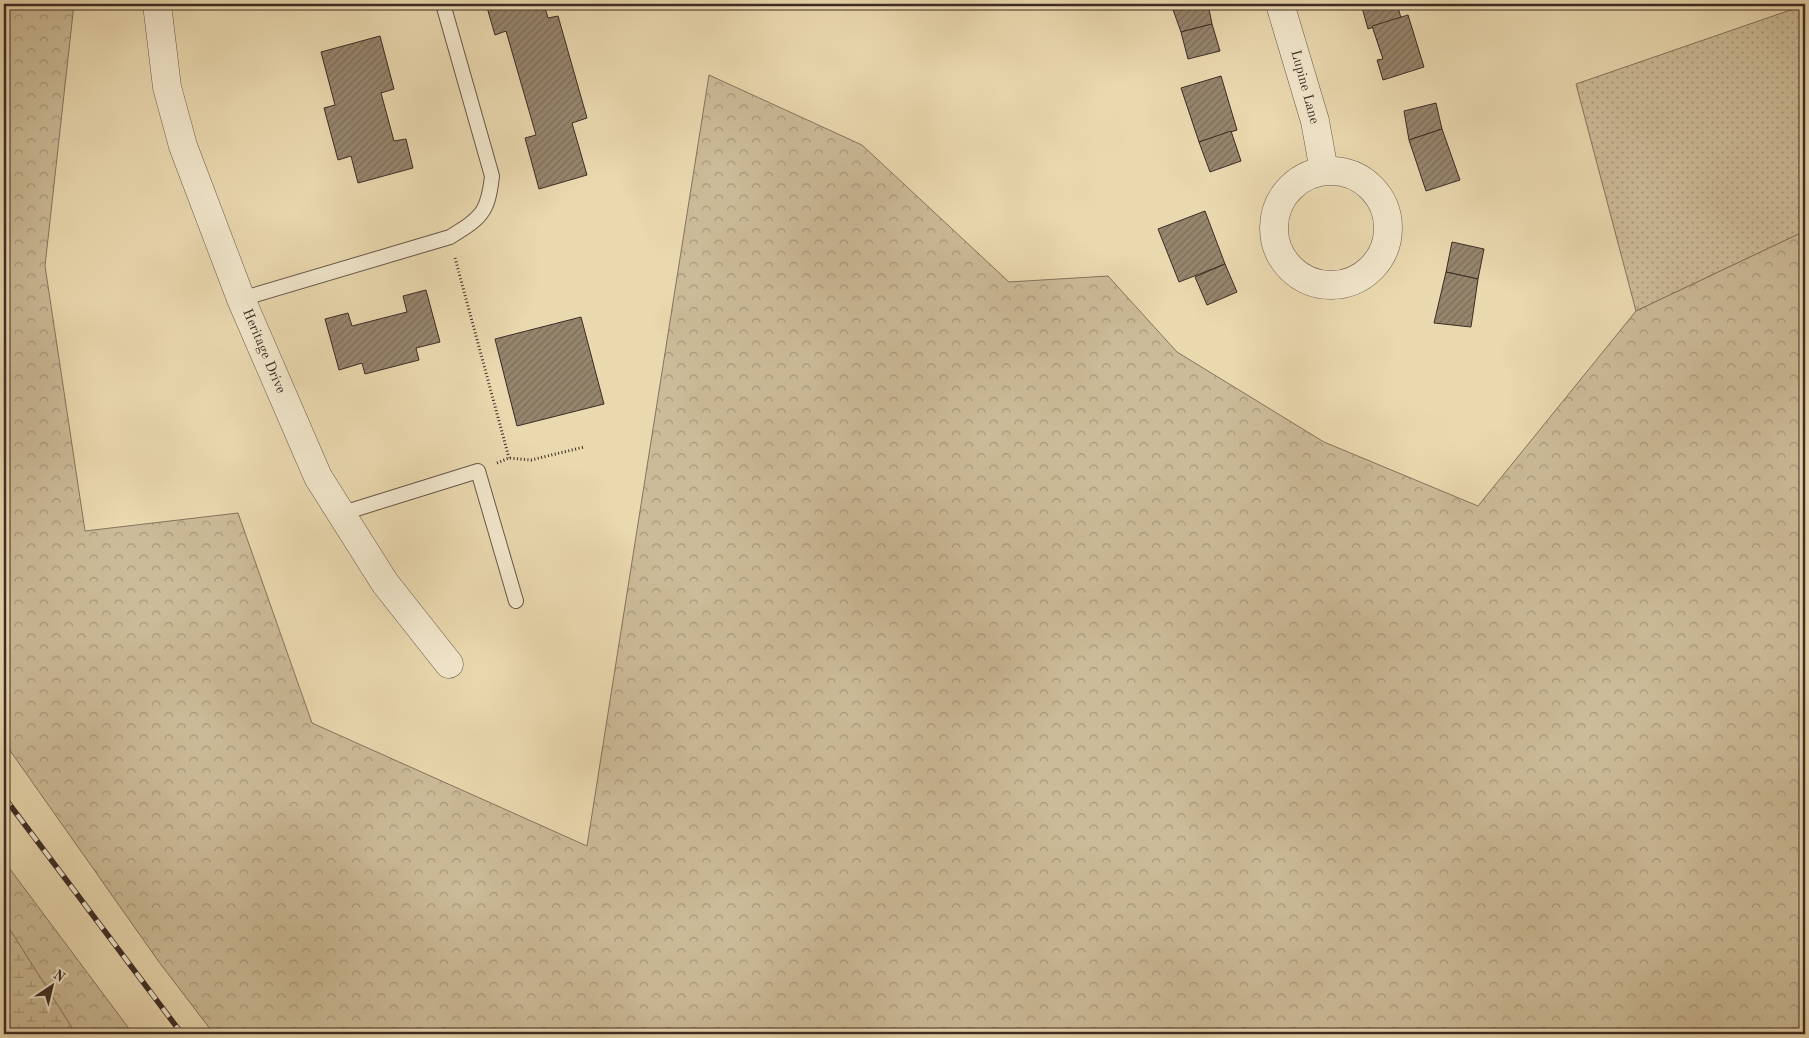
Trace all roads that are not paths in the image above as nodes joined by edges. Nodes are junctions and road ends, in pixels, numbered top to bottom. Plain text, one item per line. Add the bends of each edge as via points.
1 (157, 4) edge
2 (443, 4) edge
3 (1280, 4) edge
4 (1324, 171) junction
5 (242, 299) junction
6 (340, 514) junction
7 (516, 601) dead end
8 (449, 664) dead end

1 - 5 street, Heritage Drive via 167,87 183,146
2 - 5 lane via 492,176 489,200 475,222 450,238
3 - 4 street, Lupine Lane via 1315,121
4 - 4 street via 1306,176 1280,200 1274,216 1274,234 1280,255 1303,278 1320,284 1338,284 1356,279 1372,267 1383,250 1388,231 1385,211 1376,193 1362,180 1344,172
5 - 6 street, Heritage Drive via 318,477
6 - 7 lane via 478,471
6 - 8 street, Heritage Drive via 385,582

